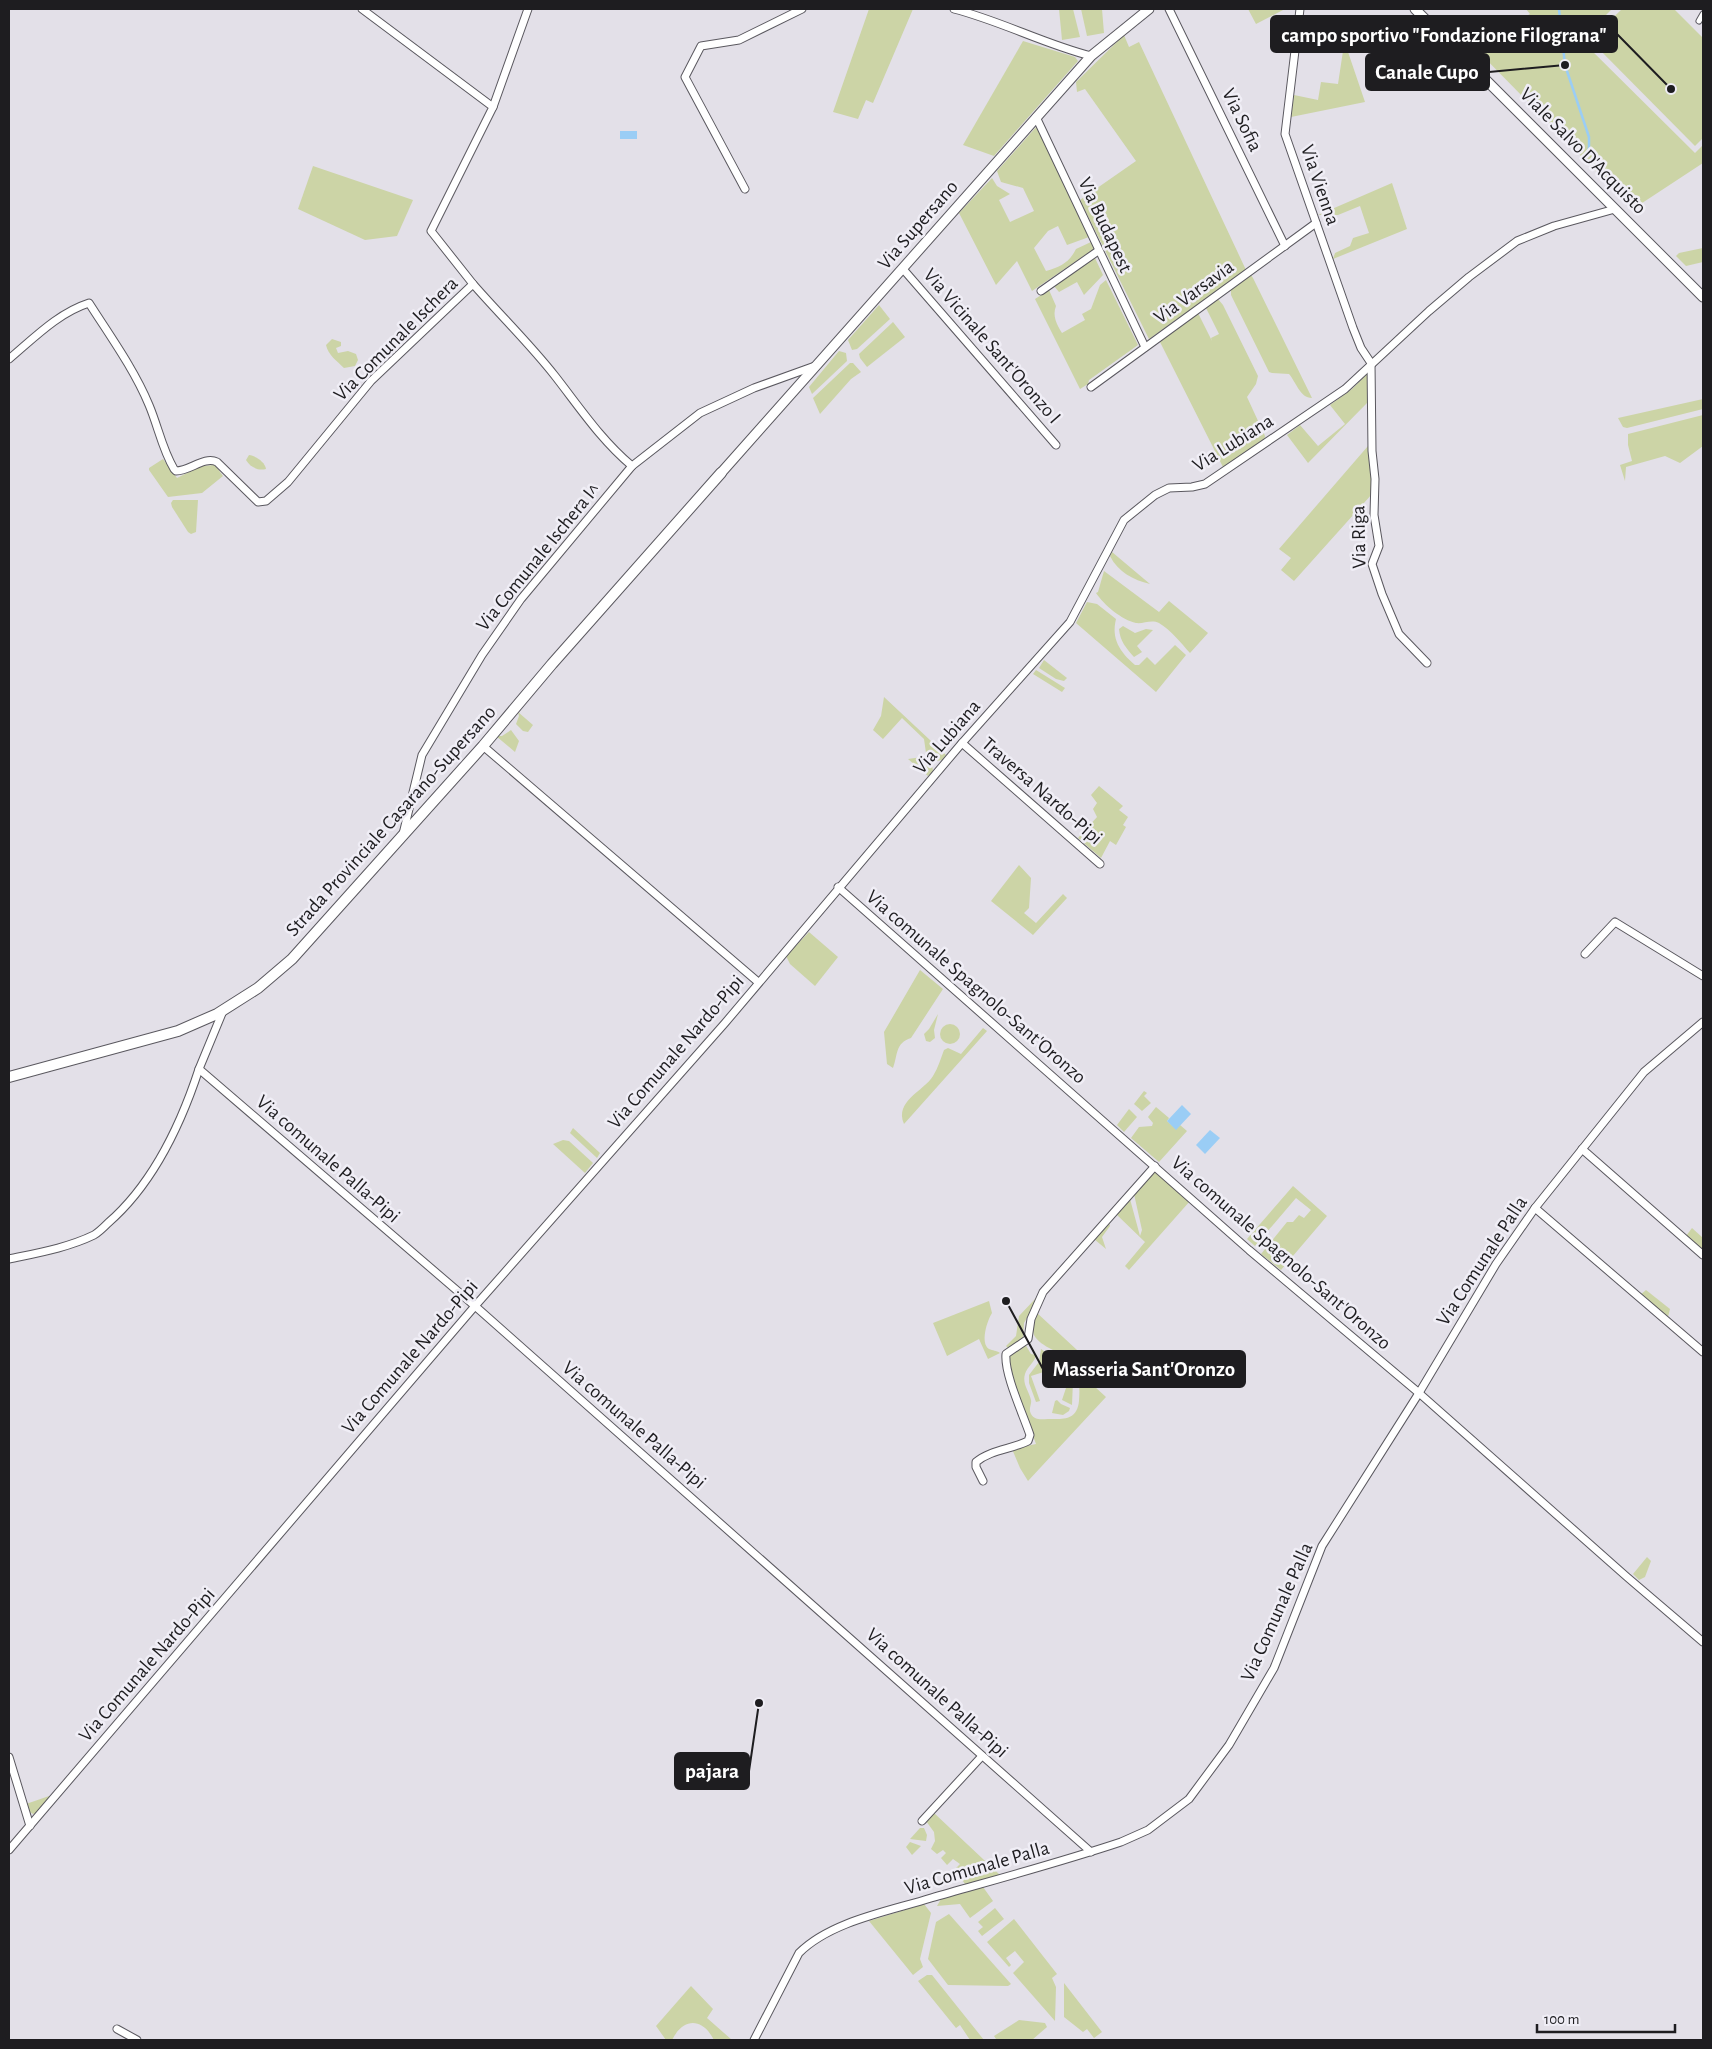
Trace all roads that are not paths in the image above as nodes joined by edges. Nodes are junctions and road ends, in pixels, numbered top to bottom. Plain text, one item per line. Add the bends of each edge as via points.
1 (362, 9) edge
2 (528, 9) edge
3 (802, 9) edge
4 (954, 9) edge
5 (1148, 9) edge
6 (1169, 9) edge
7 (1300, 9) edge
8 (1415, 9) edge
9 (1703, 14) edge
10 (1699, 21) dead end
11 (1091, 56) junction
12 (493, 107) junction
13 (1036, 116) junction
14 (745, 189) dead end
15 (1615, 209) junction
16 (1316, 223) junction
17 (1285, 246) junction
18 (1098, 251) junction
19 (903, 269) junction
20 (473, 284) junction
21 (1041, 291) dead end
22 (1703, 297) edge
23 (1145, 348) junction
24 (9, 359) edge
25 (1372, 363) junction
26 (815, 366) junction
27 (1091, 387) dead end
28 (1056, 445) dead end
29 (632, 466) junction
30 (721, 473) joint
31 (1427, 663) dead end
32 (962, 742) junction
33 (483, 746) junction
34 (403, 834) junction
35 (1100, 864) dead end
36 (838, 887) junction
37 (1585, 954) dead end
38 (1703, 976) edge
39 (758, 982) junction
40 (224, 1009) junction
41 (1703, 1022) edge
42 (199, 1069) junction
43 (9, 1077) edge
44 (1582, 1149) junction
45 (1155, 1166) junction
46 (1536, 1208) junction
47 (1703, 1255) edge
48 (9, 1259) edge
49 (475, 1306) junction
50 (1703, 1352) edge
51 (1419, 1393) junction
52 (983, 1481) dead end
53 (1703, 1642) edge
54 (982, 1756) junction
55 (9, 1757) edge
56 (922, 1821) dead end
57 (30, 1826) junction
58 (9, 1850) edge
59 (1091, 1852) junction
60 (117, 2028) dead end
61 (137, 2040) edge
62 (754, 2040) edge

1 - 12 street
2 - 12 street
3 - 14 street via 739,40 701,46 685,76
4 - 11 street
5 - 11 street, Via Supersano
6 - 17 street, Via Sofia
7 - 16 street, Via Vienna via 1285,134
8 - 15 street, Viale Salvo D'Acquisto
9 - 10 street
11 - 13 street, Via Supersano
12 - 20 street via 431,231
13 - 18 street, Via Budapest
13 - 19 street, Via Supersano
15 - 22 street, Viale Salvo D'Acquisto
15 - 25 street, Via Lubiana via 1554,226 1517,241 1464,282
16 - 17 street, Via Varsavia
16 - 25 street, Via Vienna via 1353,328 1361,348
17 - 23 street, Via Varsavia
18 - 21 street
18 - 23 street, Via Budapest
19 - 26 street, Via Supersano
19 - 28 street, Via Vicinale Sant'Oronzo I
20 - 24 street, Via Comunale Ischera via 372,381 288,482 262,502 256,501 213,460 176,471 166,454 138,382 89,303 73,308 48,325
20 - 29 street, Via Comunale Ischera via 554,375 606,442
23 - 27 street, Via Varsavia
25 - 31 street, Via Riga via 1374,515 1379,546 1372,564 1399,634
25 - 32 street, Via Lubiana via 1345,389 1205,484 1169,488 1124,520 1070,622
26 - 29 street via 754,388 700,413
26 - 30 street, Via Supersano
29 - 34 street, Via Comunale Ischera I^ via 521,599 482,655 422,755
30 - 33 main road, Strada Provinciale Casarano-Supersano
32 - 35 street, Traversa Nardo-Pipi
32 - 36 street, Via Lubiana
33 - 34 main road, Strada Provinciale Casarano-Supersano
33 - 39 street
34 - 40 main road, Strada Provinciale Casarano-Supersano via 292,959 258,988
36 - 39 street, Via Comunale Nardo-Pipi
36 - 45 street, Via comunale Spagnolo-Sant'Oronzo
37 - 38 street via 1615,922
39 - 49 street, Via Comunale Nardo-Pipi
40 - 42 street
40 - 43 main road, Strada Provinciale Casarano-Supersano via 178,1031
41 - 44 street, Via Comunale Palla via 1644,1072
42 - 48 street via 188,1103 155,1165 125,1208 95,1234 50,1250
42 - 49 street, Via comunale Palla-Pipi
44 - 46 street, Via Comunale Palla
44 - 47 street
45 - 51 street, Via comunale Spagnolo-Sant'Oronzo
45 - 52 street via 1043,1292 1030,1318 1028,1339 1006,1354 1005,1360 1030,1435 1028,1441 976,1462
46 - 50 street
46 - 51 street, Via Comunale Palla via 1496,1264
49 - 54 street, Via comunale Palla-Pipi
49 - 57 street, Via Comunale Nardo-Pipi
51 - 53 street, Via comunale Spagnolo-Sant'Oronzo
51 - 59 street, Via Comunale Palla via 1322,1546 1274,1668 1229,1745 1189,1799 1148,1830
54 - 56 street
54 - 59 street, Via comunale Palla-Pipi
55 - 57 street
57 - 58 street, Via Comunale Nardo-Pipi
59 - 62 street, Via Comunale Palla via 887,1911 825,1934 800,1953
60 - 61 street

